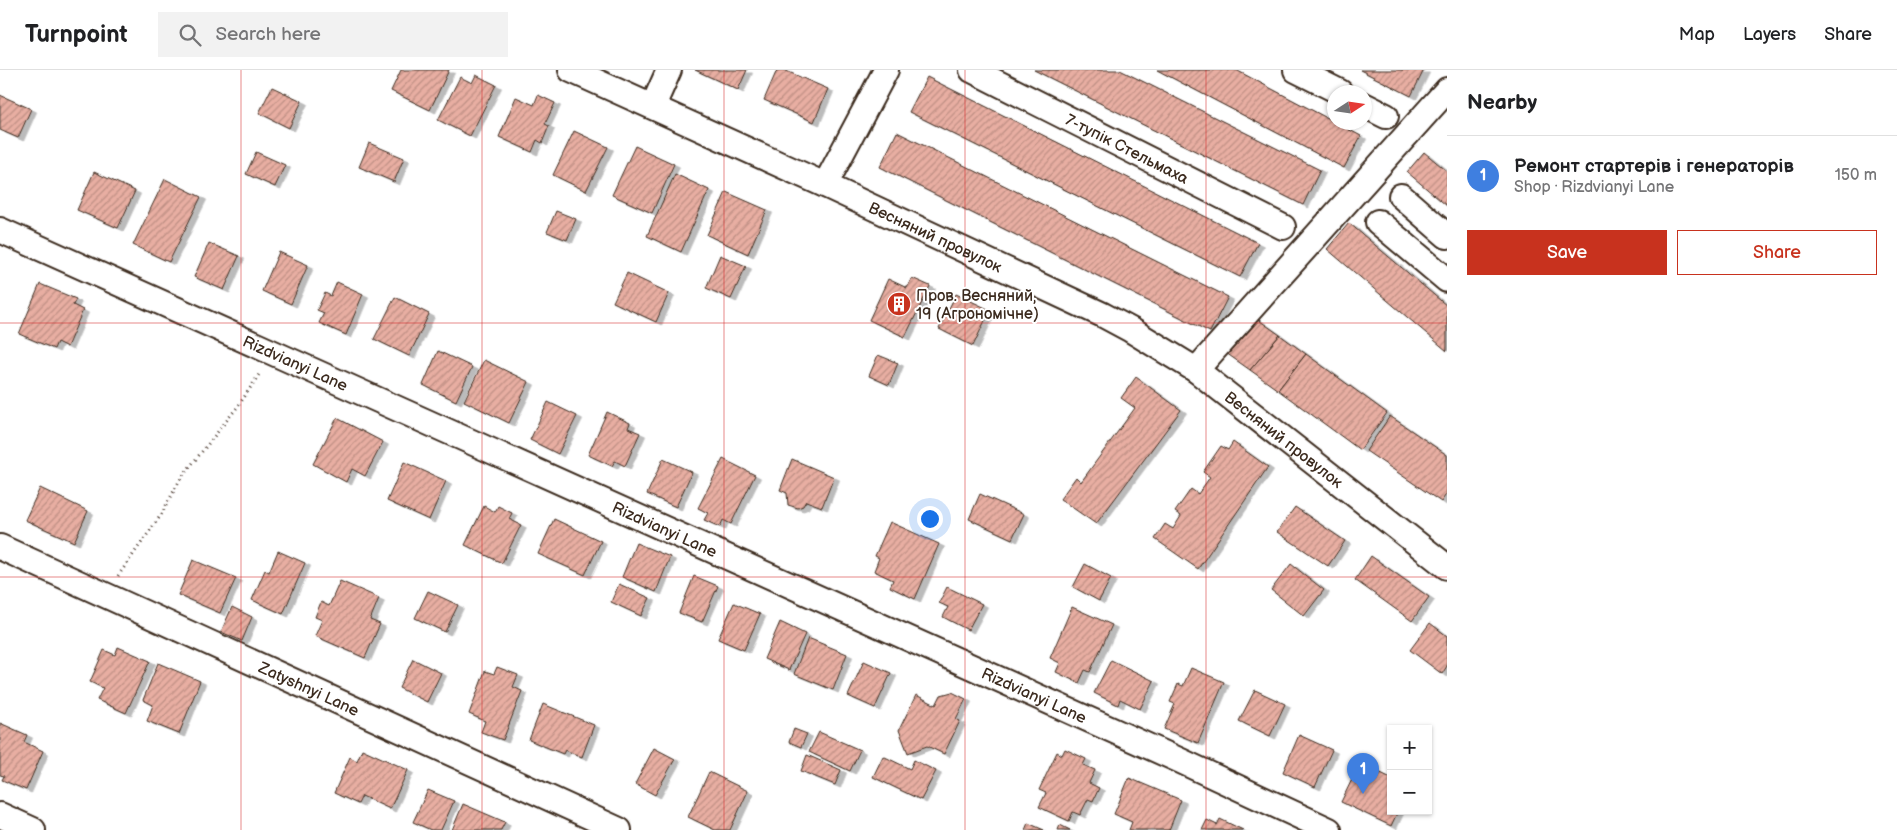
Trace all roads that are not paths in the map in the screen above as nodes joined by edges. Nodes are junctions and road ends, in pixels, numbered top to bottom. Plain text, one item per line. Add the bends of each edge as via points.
1 (571, 70) edge
2 (669, 70) edge
3 (886, 70) edge
4 (972, 70) edge
5 (1296, 70) edge
6 (1327, 86) edge
7 (1447, 90) edge
8 (653, 106) junction
9 (1372, 109) edge
10 (1386, 116) dead end
11 (825, 185) junction
12 (1401, 196) dead end
13 (1378, 222) dead end
14 (1283, 228) dead end
15 (0, 230) edge
16 (1447, 236) edge
17 (1447, 280) edge
18 (1196, 370) junction
19 (0, 547) edge
20 (1447, 567) edge
21 (0, 815) edge
22 (33, 830) edge
23 (619, 830) edge
24 (1329, 830) edge

1 - 8 street, Весняний провулок
2 - 8 street
3 - 11 street
4 - 14 street, 7-тупік Стельмаха
5 - 6 street
7 - 18 street
8 - 11 street, Весняний провулок
9 - 10 street
11 - 18 street, Весняний провулок via 1103,315
12 - 16 street
13 - 17 street
15 - 24 street, Rizdvianyi Lane
18 - 20 street, Весняний провулок
19 - 23 street, Zatyshnyi Lane
21 - 22 street

